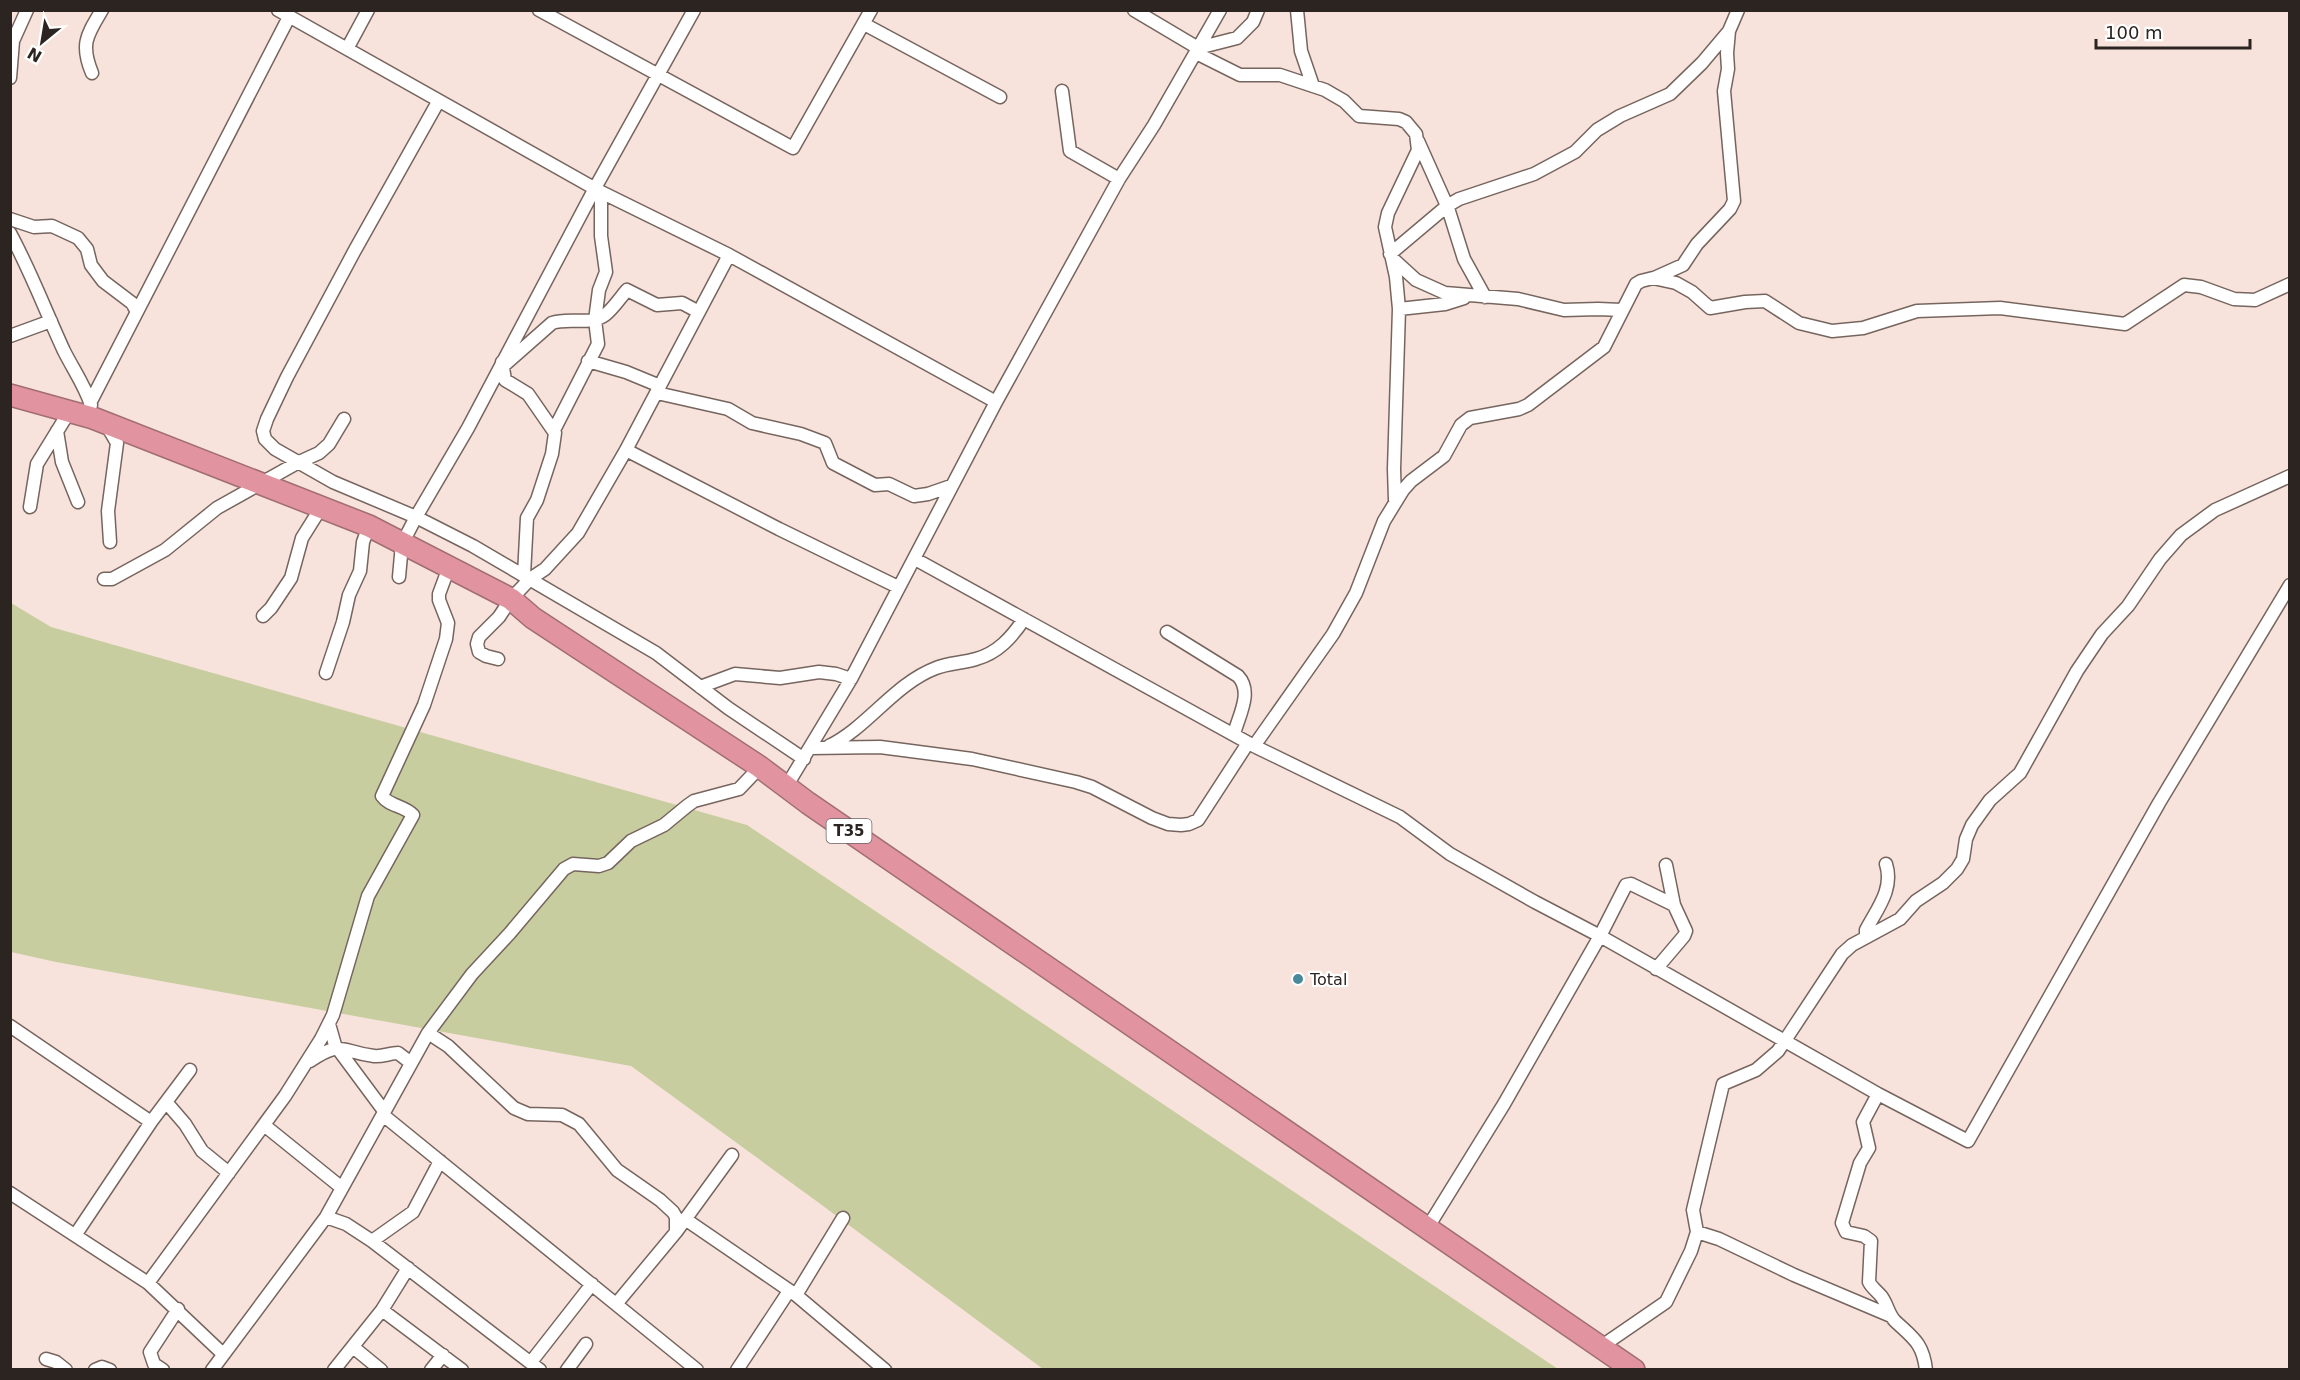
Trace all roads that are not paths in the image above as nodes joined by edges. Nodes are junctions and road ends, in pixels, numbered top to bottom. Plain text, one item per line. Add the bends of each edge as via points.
1 (27, 10) edge
2 (102, 10) edge
3 (368, 10) edge
4 (539, 10) edge
5 (694, 10) edge
6 (871, 10) edge
7 (1134, 10) edge
8 (1220, 10) edge
9 (1258, 10) edge
10 (1297, 10) edge
11 (1738, 10) edge
12 (283, 14) edge
13 (864, 24) junction
14 (1729, 31) junction
15 (346, 49) junction
16 (1197, 50) junction
17 (92, 73) dead end
18 (658, 74) junction
19 (10, 78) edge
20 (1313, 86) junction
21 (1062, 91) dead end
22 (1000, 97) dead end
23 (438, 102) junction
24 (1418, 139) junction
25 (1119, 180) junction
26 (598, 190) junction
27 (1447, 206) junction
28 (10, 219) edge
29 (10, 233) edge
30 (729, 255) junction
31 (1391, 256) junction
32 (1653, 278) junction
33 (2289, 284) edge
34 (1467, 296) junction
35 (1485, 297) junction
36 (1399, 309) junction
37 (136, 310) junction
38 (1622, 310) junction
39 (699, 312) junction
40 (595, 320) junction
41 (51, 321) junction
42 (10, 336) edge
43 (588, 361) junction
44 (502, 364) junction
45 (658, 389) junction
46 (10, 395) edge
47 (996, 402) junction
48 (69, 412) junction
49 (96, 415) junction
50 (344, 419) dead end
51 (554, 429) junction
52 (57, 431) junction
53 (626, 450) junction
54 (297, 463) junction
55 (2289, 476) edge
56 (262, 483) junction
57 (951, 486) junction
58 (1395, 500) junction
59 (78, 502) dead end
60 (322, 506) junction
61 (30, 507) dead end
62 (416, 517) junction
63 (369, 526) junction
64 (110, 542) dead end
65 (402, 544) junction
66 (915, 559) junction
67 (449, 567) junction
68 (399, 577) dead end
69 (527, 577) junction
70 (104, 579) dead end
71 (2289, 585) edge
72 (898, 587) junction
73 (511, 599) junction
74 (263, 616) dead end
75 (1024, 619) junction
76 (1167, 632) dead end
77 (498, 659) dead end
78 (326, 673) dead end
79 (851, 679) junction
80 (700, 687) junction
81 (1234, 734) junction
82 (1251, 744) junction
83 (826, 748) junction
84 (807, 753) junction
85 (760, 767) junction
86 (786, 787) junction
87 (1886, 864) dead end
88 (1666, 865) dead end
89 (1674, 905) junction
90 (1600, 936) junction
91 (1866, 937) junction
92 (1656, 969) junction
93 (329, 1024) junction
94 (10, 1026) edge
95 (429, 1034) junction
96 (1784, 1041) junction
97 (337, 1048) junction
98 (411, 1063) junction
99 (303, 1066) junction
100 (190, 1070) dead end
101 (1878, 1094) junction
102 (166, 1102) junction
103 (384, 1113) junction
104 (151, 1122) junction
105 (264, 1125) junction
106 (732, 1155) dead end
107 (440, 1161) junction
108 (229, 1173) junction
109 (342, 1188) junction
110 (10, 1193) edge
111 (327, 1217) junction
112 (843, 1218) dead end
113 (685, 1219) junction
114 (1428, 1227) junction
115 (676, 1232) junction
116 (1697, 1232) junction
117 (75, 1234) junction
118 (372, 1241) junction
119 (408, 1268) junction
120 (148, 1283) junction
121 (592, 1284) junction
122 (792, 1293) junction
123 (617, 1304) junction
124 (178, 1309) junction
125 (382, 1310) junction
126 (1891, 1316) junction
127 (586, 1344) dead end
128 (1602, 1346) junction
129 (353, 1347) junction
130 (223, 1354) junction
131 (443, 1355) junction
132 (536, 1366) edge
133 (50, 1370) edge
134 (66, 1370) edge
135 (95, 1370) edge
136 (110, 1370) edge
137 (163, 1370) edge
138 (212, 1370) edge
139 (334, 1370) edge
140 (381, 1370) edge
141 (431, 1370) edge
142 (462, 1370) edge
143 (567, 1370) edge
144 (697, 1370) edge
145 (737, 1370) edge
146 (885, 1370) edge
147 (1634, 1370) edge
148 (1926, 1370) edge

1 - 19 street via 13,41
2 - 17 street via 86,37 86,56
3 - 15 street
4 - 18 street
5 - 18 street
6 - 13 street
7 - 16 street
8 - 16 street
9 - 16 street via 1237,38
10 - 20 street via 1301,51
11 - 14 street
12 - 15 street
12 - 37 street
13 - 18 street via 794,148
13 - 22 street
14 - 27 street via 1665,97 1620,116 1597,130 1575,152 1544,169 1470,194
14 - 32 street via 1724,92 1734,201 1683,265
15 - 23 street
16 - 20 street via 1240,75 1270,74
16 - 25 street
18 - 26 street
20 - 24 street via 1335,95 1359,116 1406,122
21 - 25 street via 1070,151
23 - 26 street
23 - 54 street via 359,242 267,419 263,431 268,444
24 - 27 street
24 - 31 street via 1418,150 1388,213 1385,233
25 - 47 street
26 - 30 street
26 - 40 street via 606,272
26 - 44 street
27 - 31 street
27 - 35 street via 1464,259
28 - 37 street via 34,227 52,226 78,238 87,249 90,265
29 - 41 street
30 - 39 street
30 - 47 street
31 - 34 street via 1426,286
31 - 36 street
32 - 33 street via 1676,283 1710,308 1765,301 1799,323 1832,331 1863,328 1917,311 2000,308 2125,324 2184,285 2234,299 2254,300
32 - 38 street via 1636,284
34 - 35 street
34 - 36 street via 1445,304
35 - 38 street via 1518,299 1564,310
36 - 58 street
37 - 49 street
38 - 58 street via 1604,347 1528,405 1470,418 1461,425 1444,456 1408,483
39 - 40 street via 682,303 657,305 628,290
39 - 45 street
40 - 43 street via 598,344
40 - 44 street via 552,323
41 - 42 street
41 - 49 street
43 - 45 street via 627,372
43 - 51 street
44 - 51 street via 505,380 528,394
44 - 62 street
45 - 53 street
45 - 57 street via 728,409 752,423 825,443 833,463 875,485 889,484 914,496
46 - 48 highway, T35
47 - 57 street
48 - 49 highway, T35
48 - 52 street
49 - 56 highway, T35
49 - 64 street via 117,443 108,511
50 - 54 street via 325,449
51 - 69 street via 552,454 526,523
52 - 59 street via 62,462
52 - 61 street via 37,464
53 - 69 street via 576,536 544,569
53 - 72 street
54 - 56 street
54 - 62 street
55 - 91 street via 2215,510 2176,540 2077,670 2020,772 1990,800 1972,825 1957,869 1900,919
56 - 60 highway, T35
56 - 70 street via 217,508 165,550 112,579
57 - 66 street
58 - 82 street via 1377,535 1356,593 1333,634
60 - 63 highway, T35
60 - 74 street via 303,535 291,578
62 - 65 street
62 - 69 street
63 - 65 highway, T35
63 - 78 street via 360,571
65 - 67 highway, T35
65 - 68 street
66 - 72 street
66 - 75 street
67 - 73 highway, T35
67 - 93 street via 439,594 448,623 446,639 424,705 382,796 412,815 368,896
69 - 73 street
69 - 80 street via 656,653
71 - 101 street via 2153,814 1968,1141
72 - 79 street
73 - 77 street via 480,635 477,644 482,654
73 - 85 highway, T35 via 533,618
75 - 81 street
75 - 83 street via 1011,637 990,654 928,672
76 - 81 street via 1243,681 1246,692
79 - 80 street via 819,672 780,678 735,674
79 - 84 street
80 - 84 street
81 - 82 street
82 - 83 street via 1198,820 1181,825 1152,818 1092,787 1056,777 972,759 880,747
82 - 90 street via 1400,817 1450,854
83 - 84 street
84 - 86 street
85 - 86 highway, T35
85 - 95 street via 739,789 694,801 664,825 631,841 609,863 573,864 564,869 472,974
86 - 114 highway, T35
87 - 91 street via 1889,886
88 - 89 street
89 - 90 street via 1627,884
89 - 92 street via 1686,931
90 - 92 street
90 - 114 street
91 - 96 street via 1842,954
92 - 96 street
93 - 97 street
93 - 99 street
94 - 104 street
95 - 98 street
95 - 115 street via 448,1046 513,1108 528,1114 562,1115 579,1124 617,1170 673,1212
96 - 101 street
96 - 116 street via 1756,1070 1723,1085 1694,1210
97 - 98 street via 374,1056 398,1053
97 - 99 street
97 - 103 street
98 - 103 street
99 - 105 street
100 - 102 street
101 - 126 street via 1863,1122 1869,1148 1860,1163 1842,1223 1846,1232 1871,1241 1869,1282 1882,1296
102 - 104 street
102 - 108 street via 202,1151
103 - 107 street
103 - 109 street
104 - 117 street
105 - 108 street
105 - 109 street
106 - 113 street
107 - 118 street via 413,1212
107 - 121 street
108 - 120 street
109 - 111 street
110 - 117 street
111 - 118 street
111 - 130 street
112 - 122 street
113 - 115 street
113 - 122 street
114 - 128 highway, T35
115 - 123 street
116 - 126 street
116 - 128 street via 1666,1302
117 - 120 street
118 - 119 street
119 - 125 street
119 - 132 street
120 - 124 street
121 - 123 street
121 - 132 street
122 - 145 street
122 - 146 street
123 - 144 street
124 - 130 street
124 - 137 street via 150,1352 154,1364
125 - 129 street
125 - 131 street
126 - 148 street via 1918,1343
127 - 143 street
128 - 147 highway, T35
129 - 139 street
129 - 140 street
130 - 138 street
131 - 141 street
131 - 142 street
133 - 134 street via 46,1359
135 - 136 street

